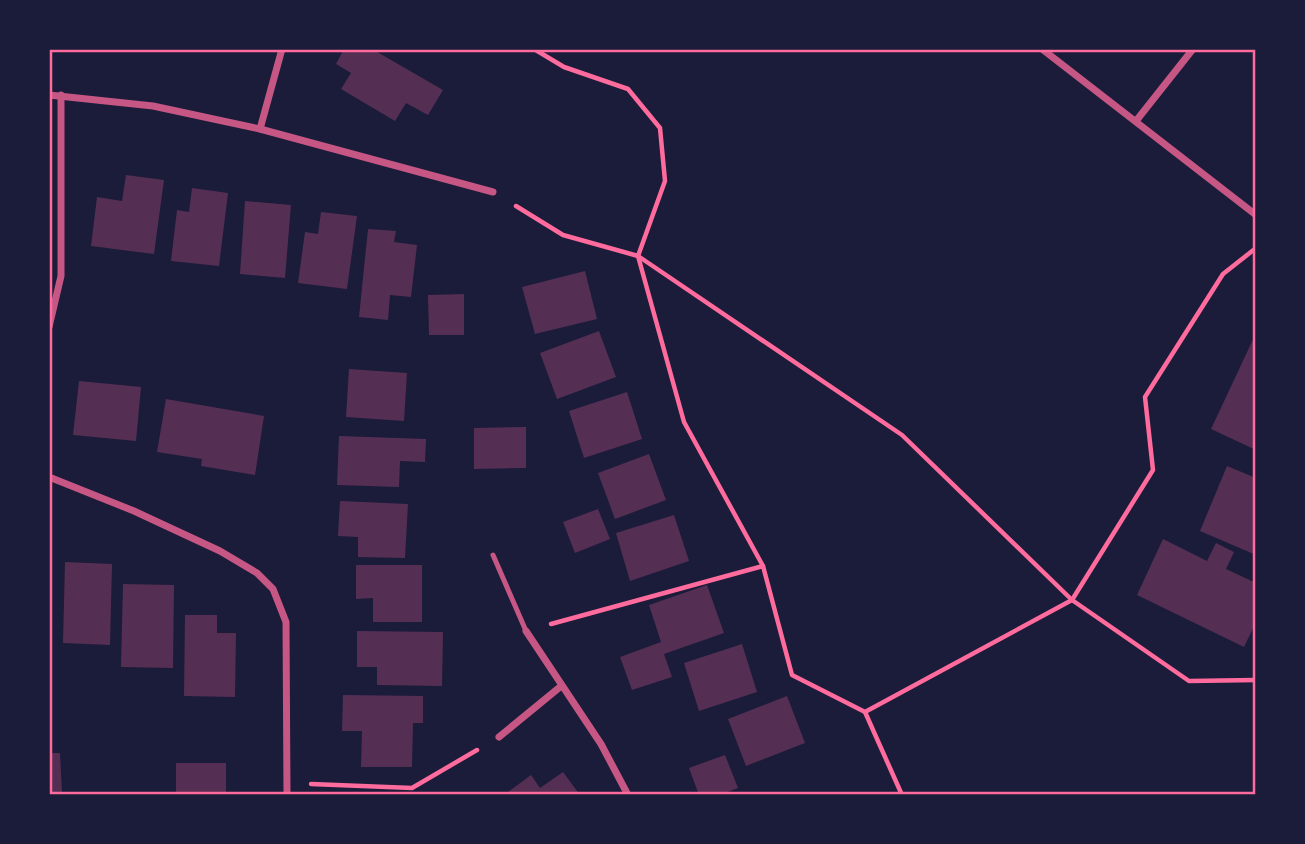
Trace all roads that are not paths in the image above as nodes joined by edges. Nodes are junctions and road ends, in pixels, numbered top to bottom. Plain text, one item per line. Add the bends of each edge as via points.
1 (282, 49) edge
2 (1042, 49) edge
3 (1193, 49) edge
4 (49, 94) edge
5 (61, 95) junction
6 (1136, 121) junction
7 (260, 130) junction
8 (493, 192) road end
9 (1256, 215) edge
10 (49, 327) edge
11 (49, 477) edge
12 (493, 555) dead end
13 (526, 631) joint
14 (560, 687) junction
15 (499, 737) road end
16 (287, 795) edge
17 (628, 795) edge

1 - 7 street
2 - 6 street
3 - 6 street
4 - 5 street
5 - 7 street via 153,106
5 - 10 street via 61,276
6 - 9 street
7 - 8 street
11 - 16 street via 220,551 257,573 273,589 286,622
12 - 13 lane
13 - 14 street
14 - 15 street
14 - 17 street via 601,744

